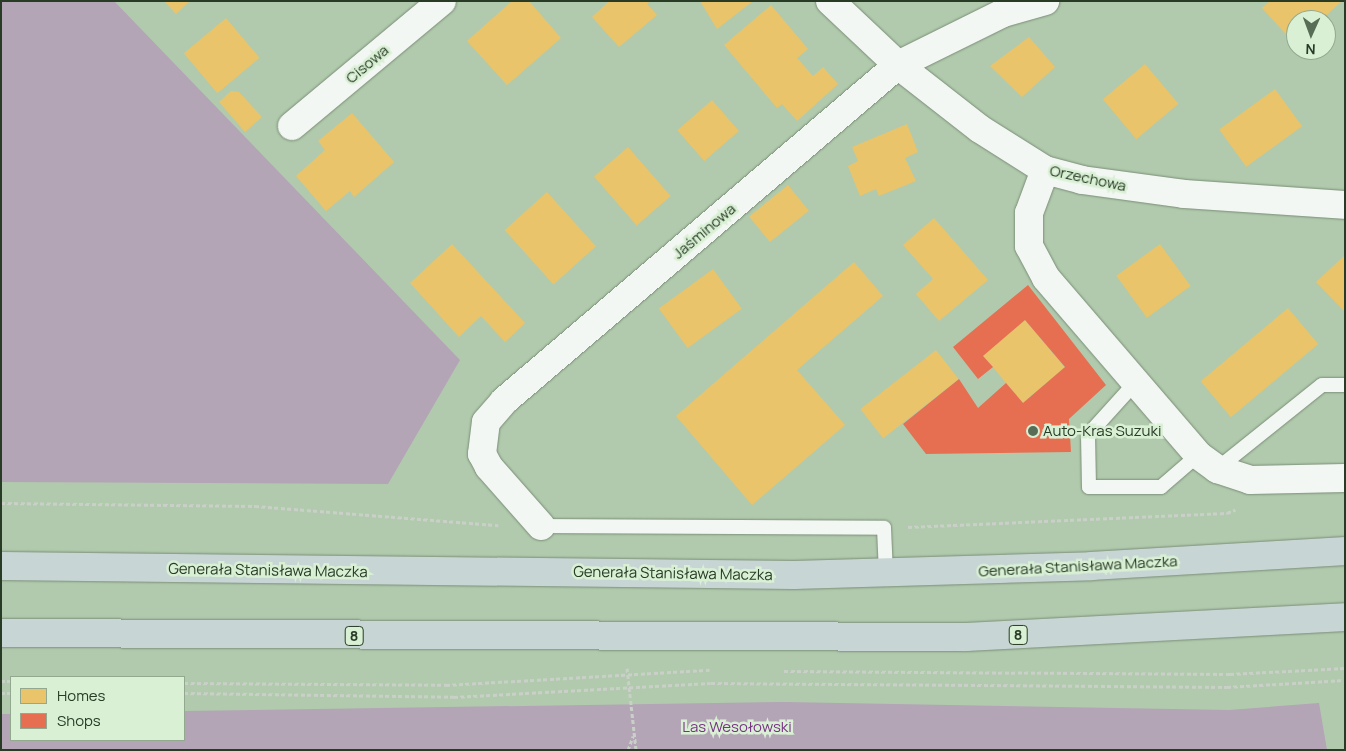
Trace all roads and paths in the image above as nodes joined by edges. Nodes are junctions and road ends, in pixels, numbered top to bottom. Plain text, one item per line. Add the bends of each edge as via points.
1 (442, 1) edge
2 (830, 1) edge
3 (1045, 1) edge
4 (898, 65) junction
5 (292, 126) dead end
6 (1045, 170) junction
7 (1345, 205) edge
8 (1135, 383) junction
9 (1345, 385) edge
10 (1207, 462) junction
11 (1345, 478) edge
12 (1250, 480) junction
13 (1, 503) edge
14 (541, 526) junction
15 (884, 528) junction
16 (1345, 551) edge
17 (7, 565) edge
18 (886, 573) junction
19 (1345, 617) edge
20 (6, 634) edge
21 (624, 638) junction
22 (1345, 668) edge
23 (719, 670) dead end
24 (778, 671) dead end
25 (628, 675) junction
26 (1345, 680) edge
27 (185, 683) edge
28 (630, 686) junction
29 (185, 693) edge
30 (633, 735) junction
31 (628, 750) edge
32 (636, 750) edge

1 - 5 street, Cisowa
2 - 4 street, Orzechowa
3 - 4 street, Jaśminowa via 1003,13
4 - 6 street, Orzechowa via 980,129
4 - 14 street, Jaśminowa via 512,394 489,418 482,439 482,454 489,467
6 - 7 street, Orzechowa via 1082,180 1184,194
6 - 8 street via 1030,213 1029,246 1046,278
8 - 10 street
8 - 10 lane via 1088,435 1089,487 1161,487
9 - 10 lane via 1322,385
10 - 12 street
11 - 12 street
12 - 15 path via 1244,499 1235,511 1228,513
13 - 14 path via 255,506
14 - 15 lane
15 - 18 lane
16 - 18 highway, Generała Stanisława Maczka
17 - 18 highway, Generała Stanisława Maczka
19 - 21 highway, 8 via 966,637
20 - 21 highway, 8
21 - 25 path
22 - 24 path via 1230,674
23 - 25 path
25 - 27 path via 446,685
25 - 28 path
26 - 28 path via 1227,687 740,683
28 - 29 path via 454,697
28 - 30 path
30 - 31 path
30 - 32 path

